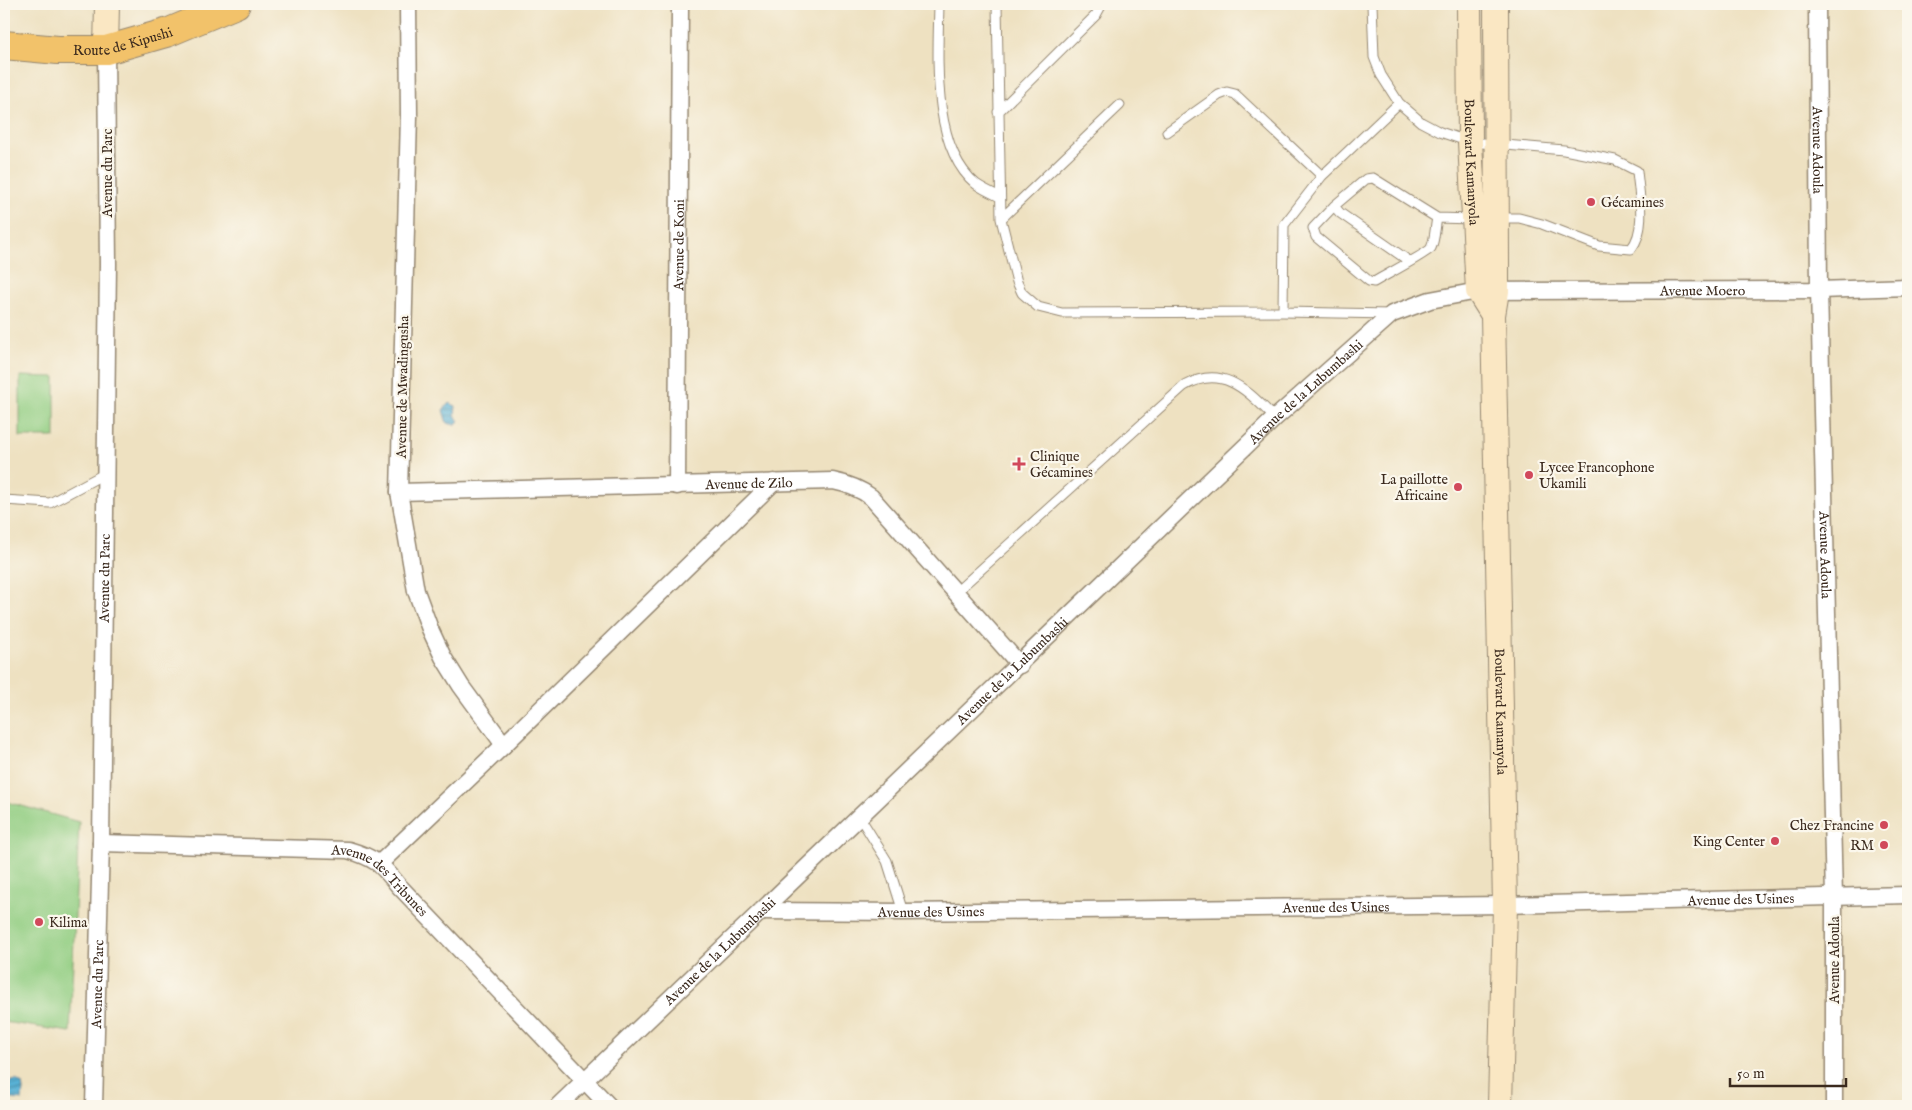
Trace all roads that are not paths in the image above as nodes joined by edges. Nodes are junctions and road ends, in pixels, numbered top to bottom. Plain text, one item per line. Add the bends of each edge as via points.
1 (107, 4) edge
2 (236, 4) edge
3 (408, 4) edge
4 (680, 4) edge
5 (939, 4) edge
6 (997, 4) edge
7 (1102, 4) edge
8 (1372, 4) edge
9 (1469, 4) edge
10 (1496, 4) edge
11 (1817, 4) edge
12 (4, 45) edge
13 (106, 50) junction
14 (1399, 103) junction
15 (1120, 105) dead end
16 (998, 112) junction
17 (1167, 132) dead end
18 (1470, 142) junction
19 (1496, 143) junction
20 (1322, 176) junction
21 (1000, 197) junction
22 (1334, 206) junction
23 (1437, 218) junction
24 (1001, 219) junction
25 (1486, 219) junction
26 (1409, 261) junction
27 (1908, 287) edge
28 (1819, 290) junction
29 (1487, 291) junction
30 (1283, 312) junction
31 (1392, 314) junction
32 (1274, 418) junction
33 (104, 474) junction
34 (774, 482) junction
35 (677, 486) junction
36 (399, 492) junction
37 (4, 500) edge
38 (956, 592) junction
39 (1020, 665) junction
40 (504, 745) junction
41 (859, 816) junction
42 (101, 843) junction
43 (380, 863) junction
44 (1908, 896) edge
45 (1834, 897) junction
46 (1505, 906) junction
47 (762, 911) junction
48 (903, 912) junction
49 (584, 1081) junction
50 (94, 1106) edge
51 (558, 1106) edge
52 (609, 1106) edge
53 (1500, 1106) edge
54 (1834, 1106) edge

1 - 13 main road
2 - 13 highway, Route de Kipushi via 169,32
3 - 36 street, Avenue de Mwadingusha via 409,116
4 - 35 street, Avenue de Koni
5 - 21 lane via 940,99 950,144 976,184
6 - 16 lane
7 - 16 lane via 1096,15
8 - 14 lane via 1374,57
9 - 18 main road, Boulevard Kamanyola
10 - 19 main road, Boulevard Kamanyola
11 - 28 street, Avenue Adoula
12 - 13 highway, Route de Kipushi
13 - 33 street, Avenue du Parc via 108,264
14 - 18 lane via 1421,122
14 - 20 lane
15 - 24 lane
16 - 21 lane
17 - 20 lane via 1219,95 1235,94
18 - 19 lane
18 - 25 main road, Boulevard Kamanyola
19 - 25 main road, Boulevard Kamanyola
19 - 25 lane via 1564,150 1615,160 1637,171 1641,230 1631,249 1599,246 1520,218
20 - 30 lane via 1284,225
21 - 24 lane
22 - 23 lane via 1366,179 1374,178
22 - 26 lane
22 - 26 lane via 1313,228 1316,237 1369,281 1374,282
23 - 25 lane
23 - 26 lane via 1432,247 1427,253
24 - 30 lane via 1019,287 1029,300 1048,311
25 - 29 main road, Boulevard Kamanyola
27 - 28 street, Avenue Moero
28 - 29 street, Avenue Moero
28 - 45 street, Avenue Adoula
29 - 31 street, Avenue de la Lubumbashi via 1430,300
29 - 46 main road, Boulevard Kamanyola via 1493,315
30 - 31 lane
31 - 32 street, Avenue de la Lubumbashi
32 - 38 lane via 1247,392 1226,379 1215,377 1193,381
32 - 39 street, Avenue de la Lubumbashi
33 - 37 lane via 50,503
33 - 42 street, Avenue du Parc
34 - 35 street, Avenue de Zilo
34 - 38 street, Avenue de Zilo via 833,481 860,489 871,497
34 - 40 street
35 - 36 street, Avenue de Zilo
36 - 40 street, Avenue de Mwadingusha via 416,591 430,629 461,686
38 - 39 street, Avenue de Zilo
39 - 41 street, Avenue de la Lubumbashi
40 - 43 street
41 - 47 street, Avenue de la Lubumbashi
41 - 48 lane via 887,861
42 - 43 street, Avenue des Tribunes via 348,850
42 - 50 street, Avenue du Parc
43 - 49 street, Avenue des Tribunes
44 - 45 street, Avenue des Usines
45 - 46 street, Avenue des Usines
45 - 54 street, Avenue Adoula
46 - 48 street, Avenue des Usines
46 - 53 main road, Boulevard Kamanyola
47 - 48 street, Avenue des Usines
47 - 49 street, Avenue de la Lubumbashi
49 - 51 street, Avenue de la Lubumbashi
49 - 52 street, Avenue des Tribunes

